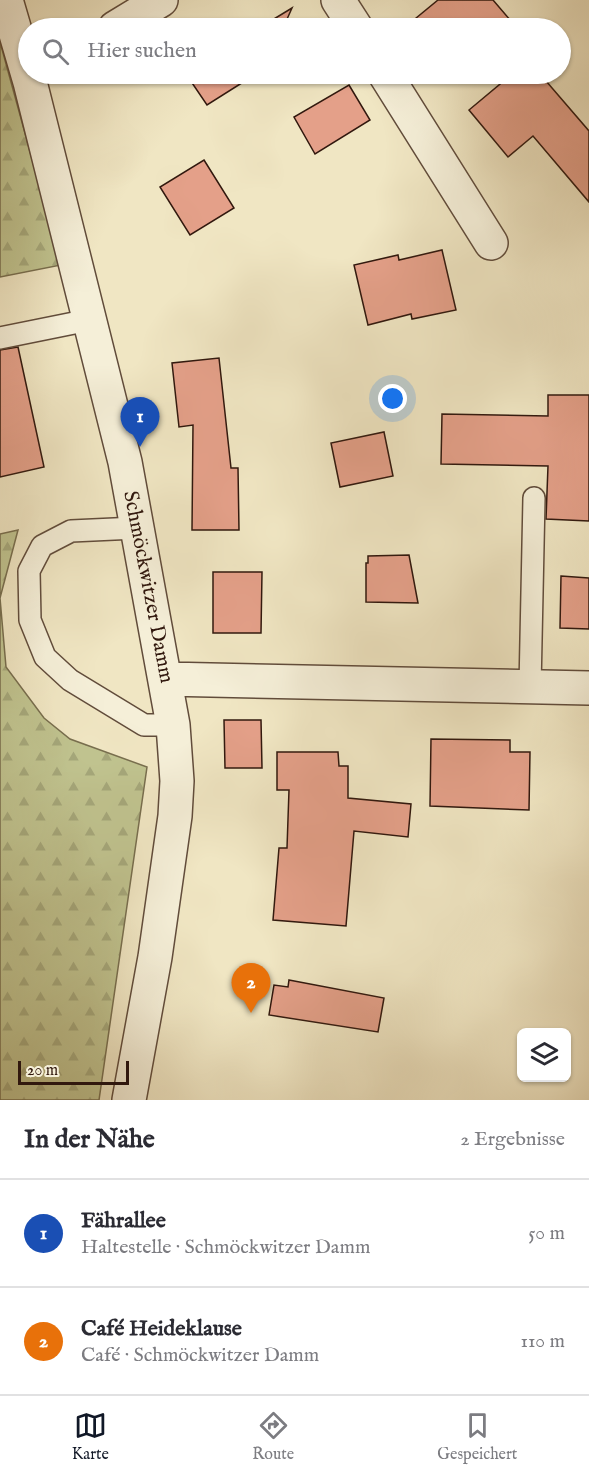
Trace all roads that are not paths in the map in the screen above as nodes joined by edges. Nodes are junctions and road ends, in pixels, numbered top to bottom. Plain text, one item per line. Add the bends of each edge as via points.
1 (6, 0) edge
2 (161, 0) edge
3 (338, 0) edge
4 (131, 18) edge
5 (350, 18) edge
6 (18, 31) edge
7 (37, 84) edge
8 (390, 84) edge
9 (491, 243) dead end
10 (90, 320) junction
11 (0, 338) edge
12 (534, 498) dead end
13 (136, 528) junction
14 (165, 679) junction
15 (530, 687) junction
16 (589, 688) edge
17 (173, 725) junction
18 (129, 1100) edge

1 - 6 street, Schmöckwitzer Damm
2 - 4 street
3 - 5 street
7 - 10 street, Schmöckwitzer Damm
8 - 9 street
10 - 11 lane
10 - 13 street, Schmöckwitzer Damm
12 - 15 lane
13 - 14 street, Schmöckwitzer Damm
13 - 17 lane via 71,531 42,546 29,571 30,620 45,657 70,680 144,725
14 - 15 street
14 - 17 street, Schmöckwitzer Damm
15 - 16 street
17 - 18 street, Schmöckwitzer Damm via 175,816

